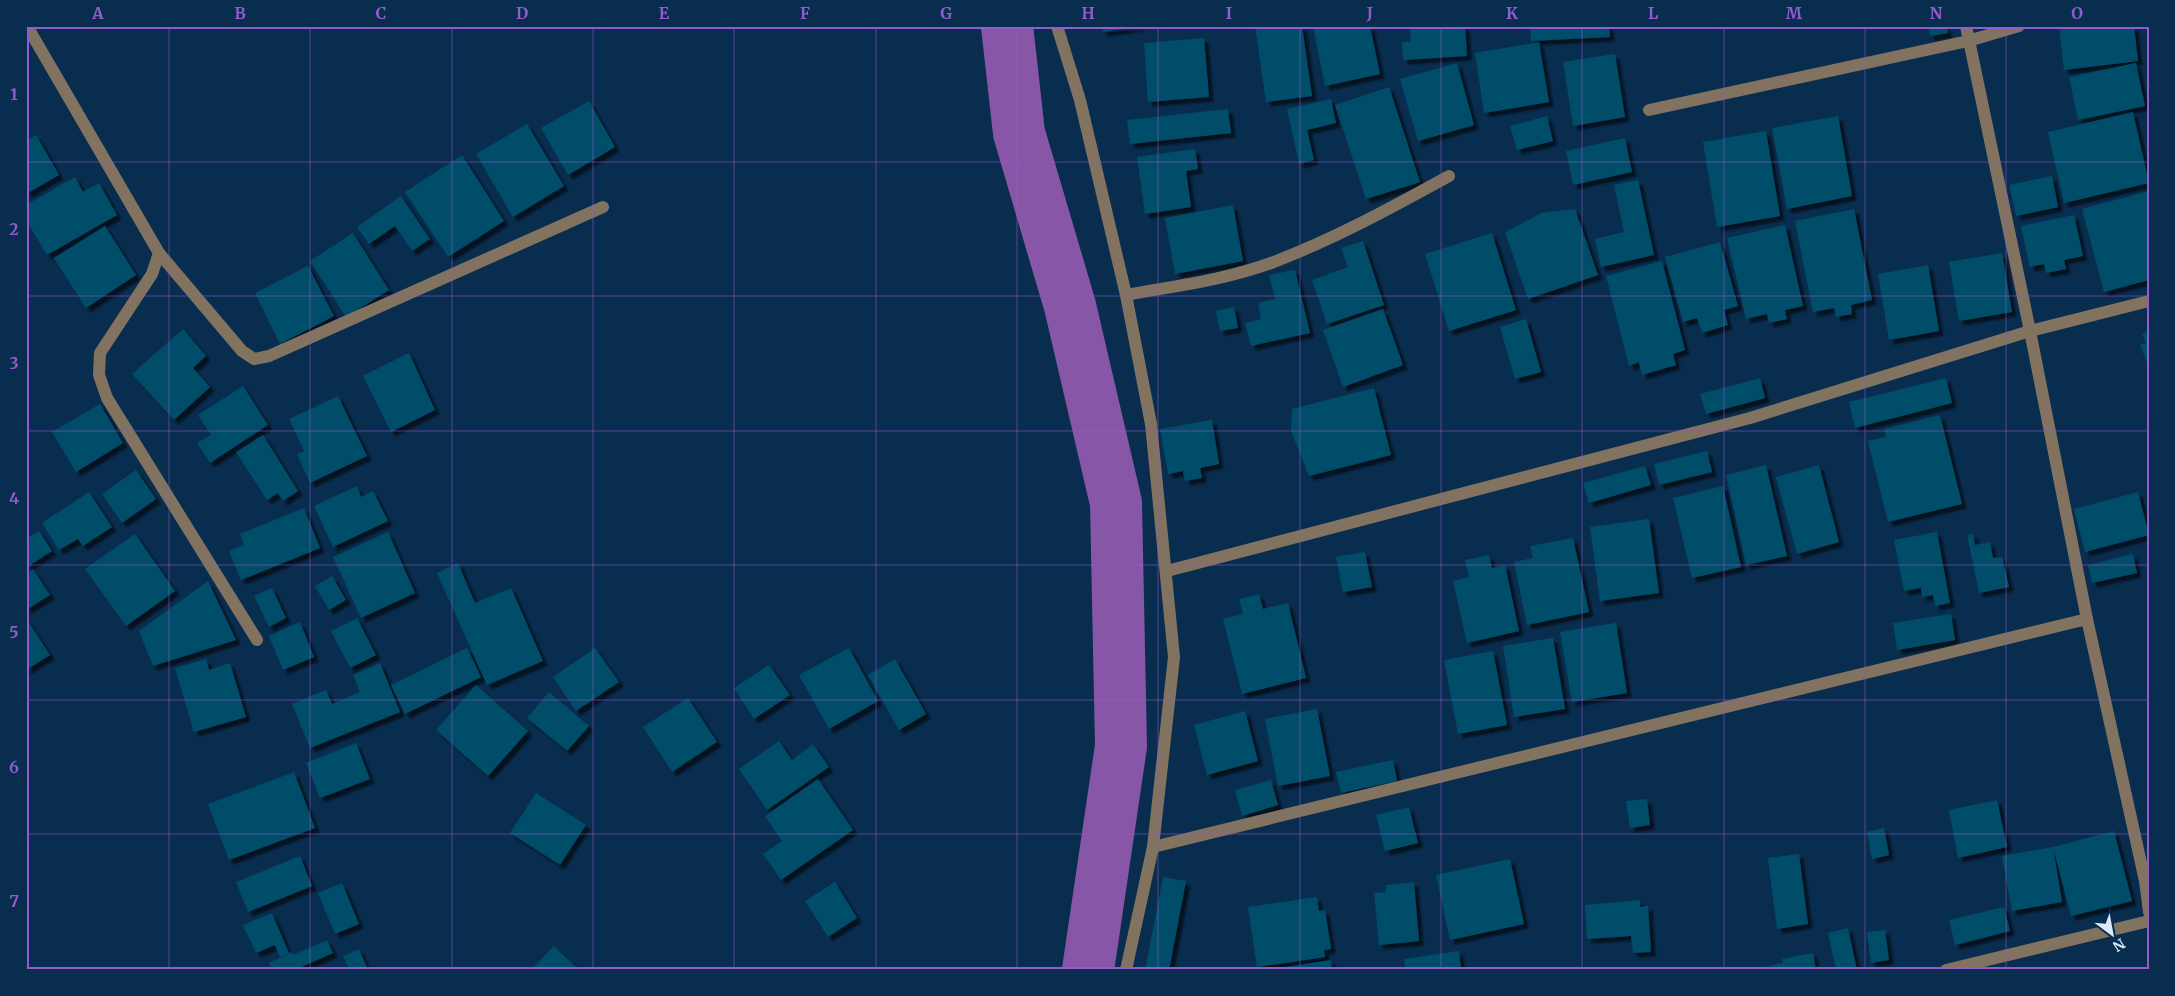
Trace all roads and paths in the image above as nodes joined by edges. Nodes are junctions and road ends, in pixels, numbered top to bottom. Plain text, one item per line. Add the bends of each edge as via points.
1 (28, 26) edge
2 (1057, 26) edge
3 (1966, 26) edge
4 (2019, 26) edge
5 (1968, 41) junction
6 (1649, 110) dead end
7 (1448, 176) dead end
8 (603, 207) dead end
9 (159, 253) junction
10 (1126, 295) junction
11 (2149, 300) edge
12 (2030, 331) junction
13 (1167, 571) junction
14 (2086, 619) junction
15 (257, 640) dead end
16 (1154, 847) junction
17 (2147, 880) edge
18 (2149, 912) edge
19 (2149, 921) edge
20 (1126, 970) edge
21 (1946, 970) edge

1 - 9 street
2 - 10 street via 1080,100
3 - 5 street
4 - 5 street
5 - 6 street
5 - 12 street
7 - 10 street via 1354,226 1270,263 1234,274
8 - 9 street via 269,356 254,359 242,351
9 - 15 street via 152,274 100,353 99,375 107,398
10 - 13 street via 1151,424
11 - 12 street
12 - 13 street via 1750,418
12 - 14 street
13 - 16 street via 1174,657
14 - 16 street
14 - 17 street
16 - 20 street
17 - 18 street
19 - 21 street

